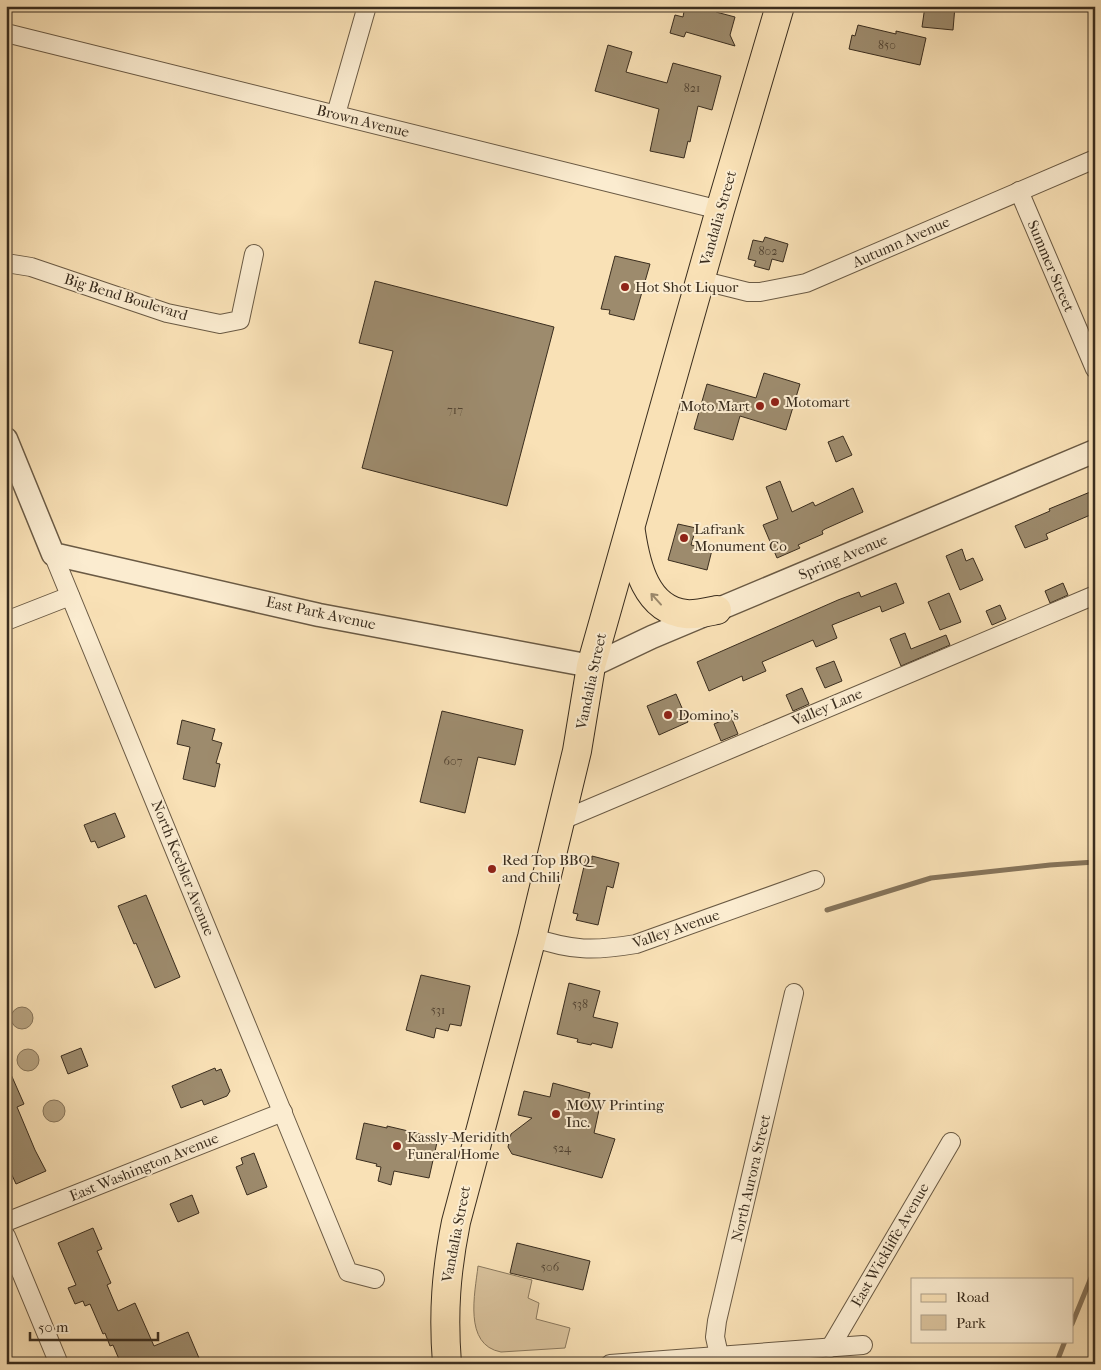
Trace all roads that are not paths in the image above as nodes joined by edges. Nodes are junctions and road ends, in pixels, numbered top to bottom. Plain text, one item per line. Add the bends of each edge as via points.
1 (367, 6) edge
2 (780, 6) edge
3 (6, 33) edge
4 (336, 114) junction
5 (1095, 159) edge
6 (1019, 191) junction
7 (720, 210) junction
8 (254, 254) dead end
9 (6, 263) edge
10 (700, 280) junction
11 (1095, 369) edge
12 (6, 439) edge
13 (1095, 451) edge
14 (630, 531) junction
15 (53, 554) junction
16 (1095, 595) edge
17 (70, 596) junction
18 (717, 610) junction
19 (6, 621) edge
20 (591, 666) junction
21 (560, 820) junction
22 (816, 880) dead end
23 (532, 937) junction
24 (794, 993) dead end
25 (282, 1112) junction
26 (951, 1142) dead end
27 (6, 1222) edge
28 (6, 1236) edge
29 (375, 1279) dead end
30 (863, 1346) dead end
31 (830, 1348) junction
32 (720, 1360) edge
33 (60, 1364) edge
34 (447, 1364) edge
35 (610, 1364) edge

1 - 4 street
2 - 7 main road, Vandalia Street
3 - 4 street, Brown Avenue
4 - 7 street, Brown Avenue
5 - 6 street, Autumn Avenue
6 - 10 street, Autumn Avenue via 791,287 748,292
6 - 11 street, Summer Street
7 - 10 main road, Vandalia Street
8 - 9 street, Big Bend Boulevard via 240,320 220,324 166,313 31,267
10 - 14 main road, Vandalia Street
12 - 15 street, North Keebler Avenue
13 - 18 street, Spring Avenue
18 -> 14 main road via 687,614 663,606 652,596 635,560
14 - 20 main road, Vandalia Street
15 - 17 street, North Keebler Avenue
15 - 20 street, East Park Avenue via 319,615
16 - 21 street, Valley Lane
17 - 19 street
17 - 25 street, North Keebler Avenue
18 - 20 street, Spring Avenue
20 - 21 main road, Vandalia Street via 577,750
21 - 23 main road, Vandalia Street
22 - 23 street, Valley Avenue via 636,944 578,949
23 - 34 main road, Vandalia Street via 451,1246 444,1320
24 - 32 street, North Aurora Street via 717,1321 715,1337
25 - 27 street, East Washington Avenue
25 - 29 street, North Keebler Avenue via 348,1272
26 - 31 street, East Wickliffe Avenue
28 - 33 street
30 - 31 street
31 - 32 street
32 - 35 street

